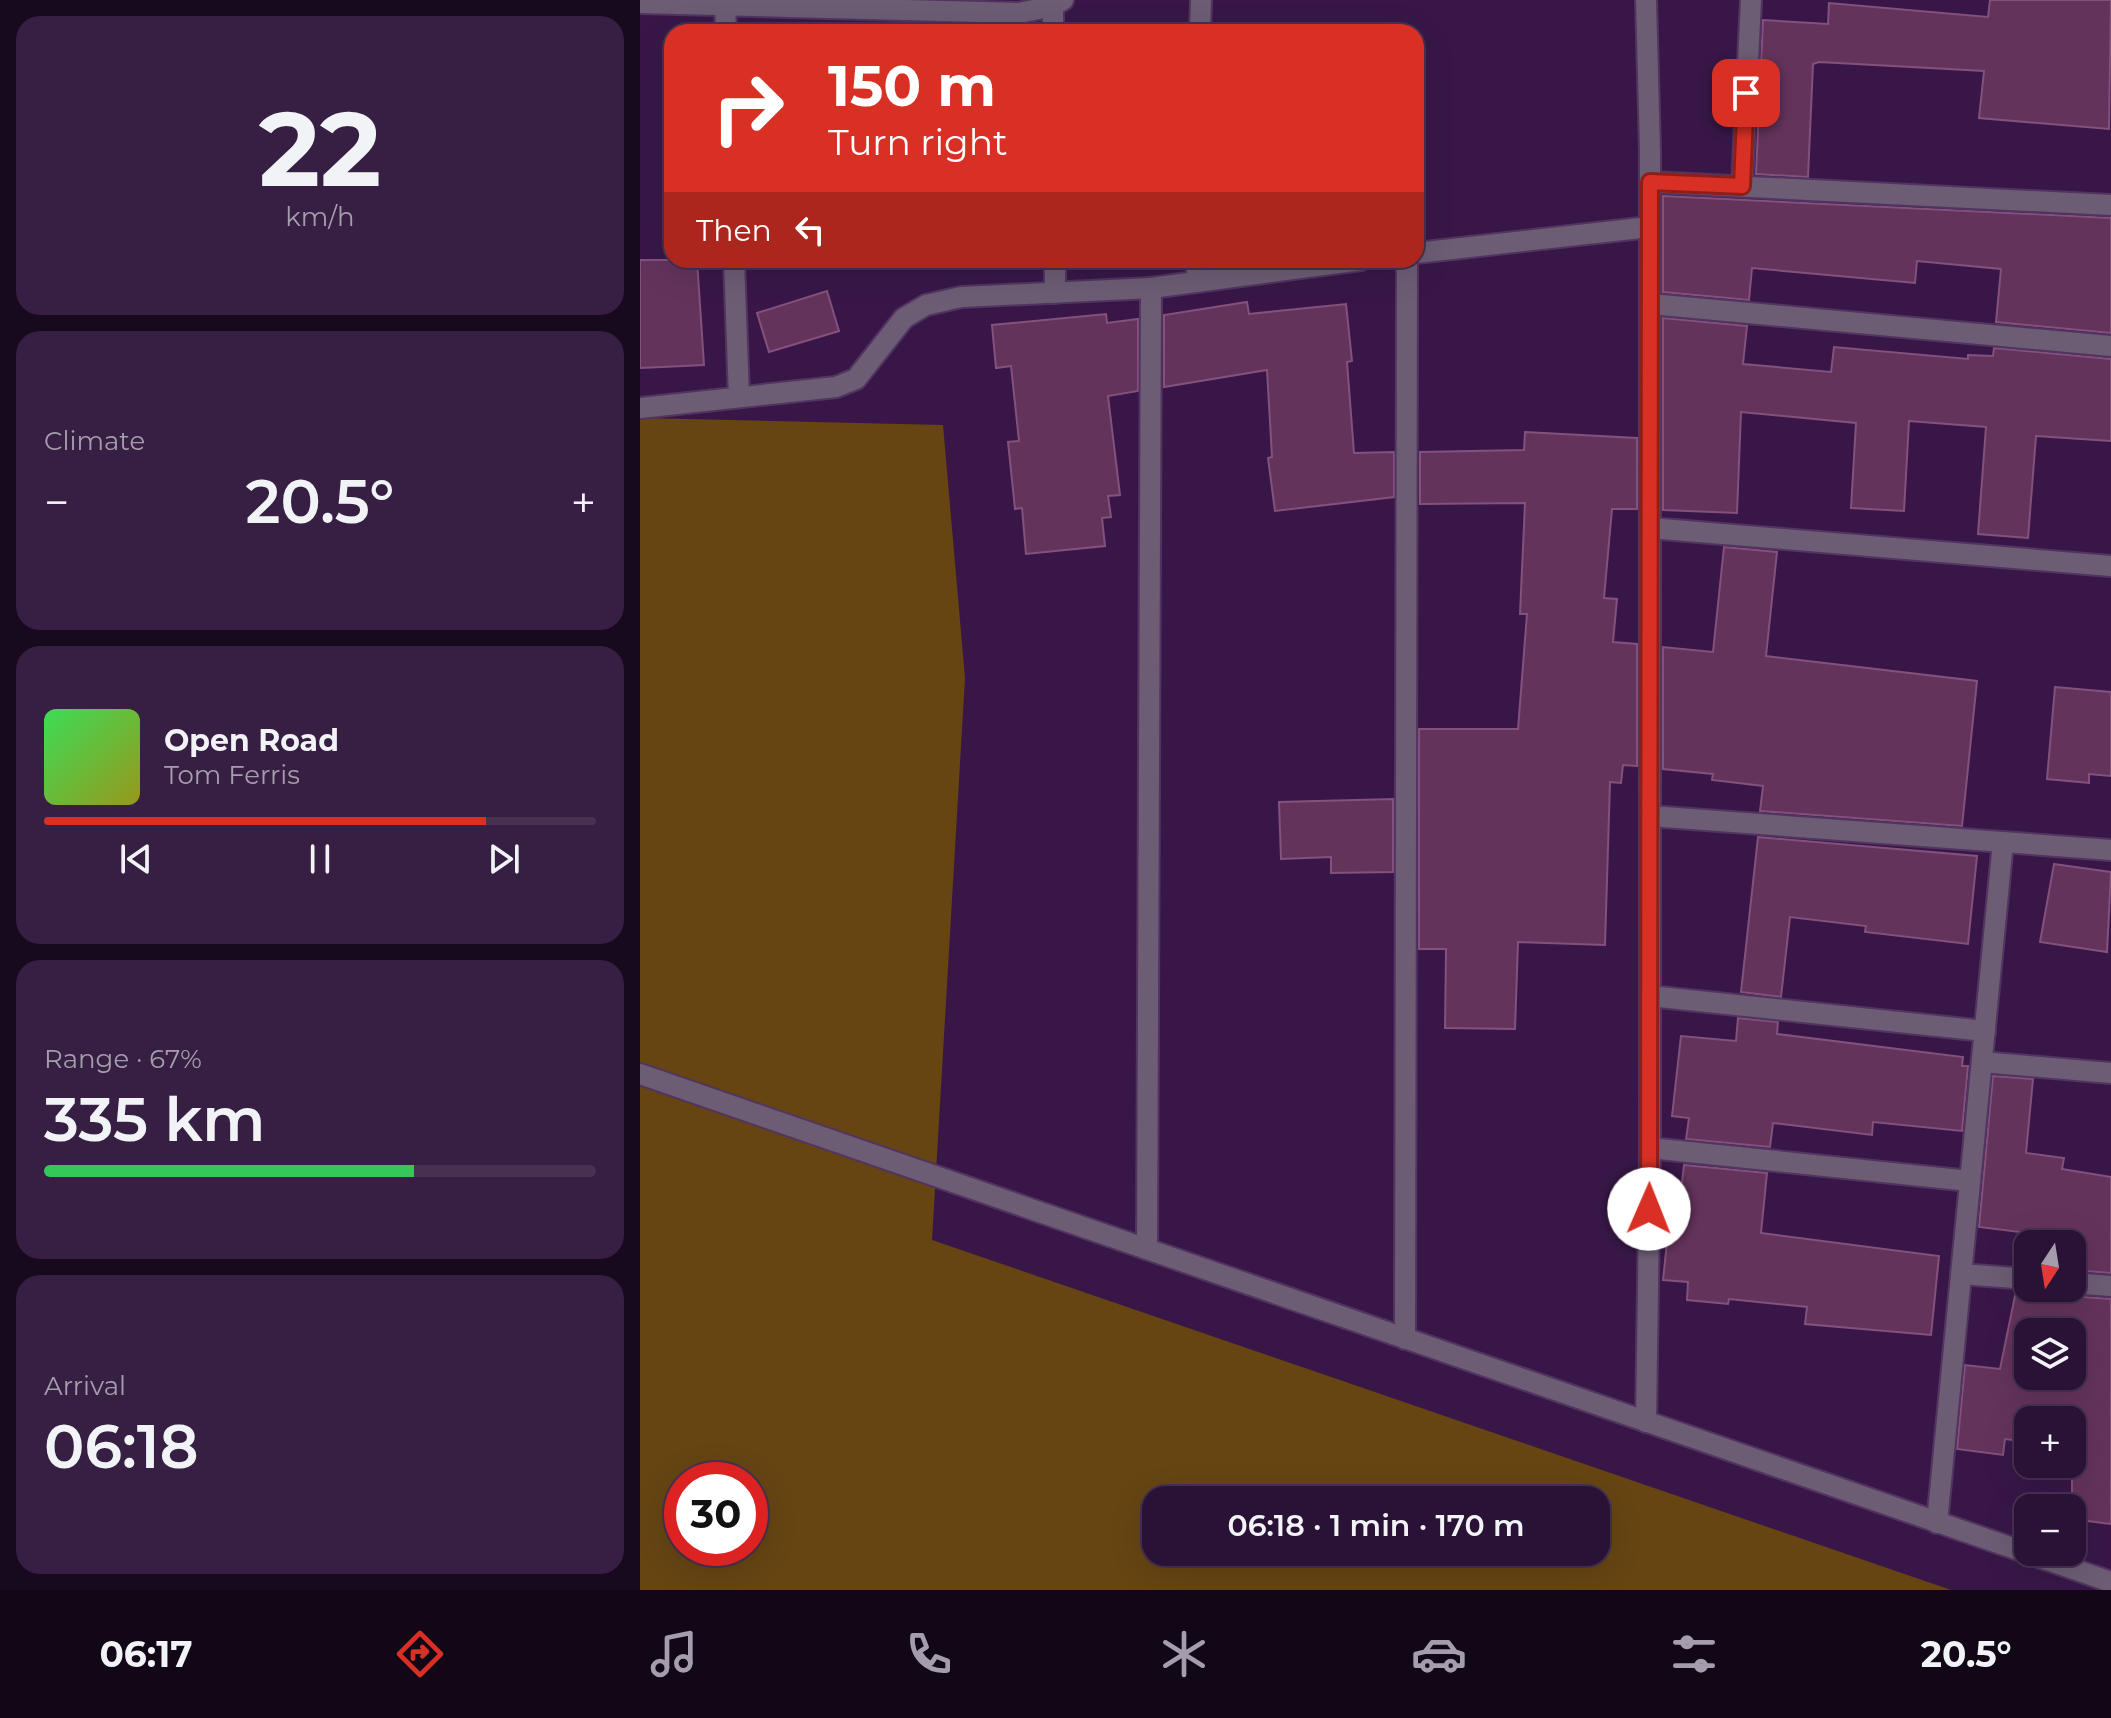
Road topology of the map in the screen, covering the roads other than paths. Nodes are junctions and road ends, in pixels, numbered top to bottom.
1 (1201, 0) edge
2 (1646, 0) edge
3 (1751, 0) edge
4 (640, 3) edge
5 (1058, 3) edge
6 (725, 4) junction
7 (840, 4) edge
8 (726, 24) edge
9 (1054, 24) edge
10 (1200, 24) edge
11 (1650, 182) junction
12 (1742, 186) junction
13 (2111, 205) edge
14 (1650, 227) junction
15 (1424, 252) edge
16 (734, 268) edge
17 (1055, 268) edge
18 (1197, 268) edge
19 (1301, 268) edge
20 (1407, 268) edge
21 (1197, 282) junction
22 (1151, 288) junction
23 (1055, 293) junction
24 (1650, 304) junction
25 (2111, 346) edge
26 (739, 397) junction
27 (640, 408) edge
28 (1650, 528) junction
29 (2111, 566) edge
30 (1650, 816) junction
31 (2003, 842) junction
32 (2111, 850) edge
33 (1650, 996) junction
34 (1985, 1031) junction
35 (1982, 1062) junction
36 (2111, 1073) edge
37 (640, 1074) edge
38 (1650, 1148) junction
39 (1970, 1181) junction
40 (1147, 1249) junction
41 (1961, 1274) junction
42 (2014, 1278) edge
43 (2086, 1284) edge
44 (2111, 1286) edge
45 (1405, 1339) junction
46 (1646, 1422) junction
47 (1937, 1523) junction
48 (2111, 1582) edge

1 - 10 street
2 - 11 street
3 - 12 street
4 - 6 street
5 - 7 street
5 - 9 street
6 - 7 street
6 - 8 street
11 - 12 street
11 - 14 street
12 - 13 street
14 - 15 street
14 - 24 street
16 - 26 street
17 - 23 street
18 - 21 street
19 - 21 street
20 - 45 street
21 - 22 street
22 - 23 street
22 - 40 street
23 - 26 street
24 - 25 street
24 - 28 street
26 - 27 street
28 - 29 street
28 - 30 street
30 - 31 street
30 - 33 street
31 - 32 street
31 - 34 street
33 - 34 street
33 - 38 street
34 - 35 street
35 - 36 street
35 - 39 street
37 - 40 street
38 - 39 street
38 - 46 street
39 - 41 street
40 - 45 street
41 - 42 street
41 - 47 street
43 - 44 street
45 - 46 street
46 - 47 street
47 - 48 street

